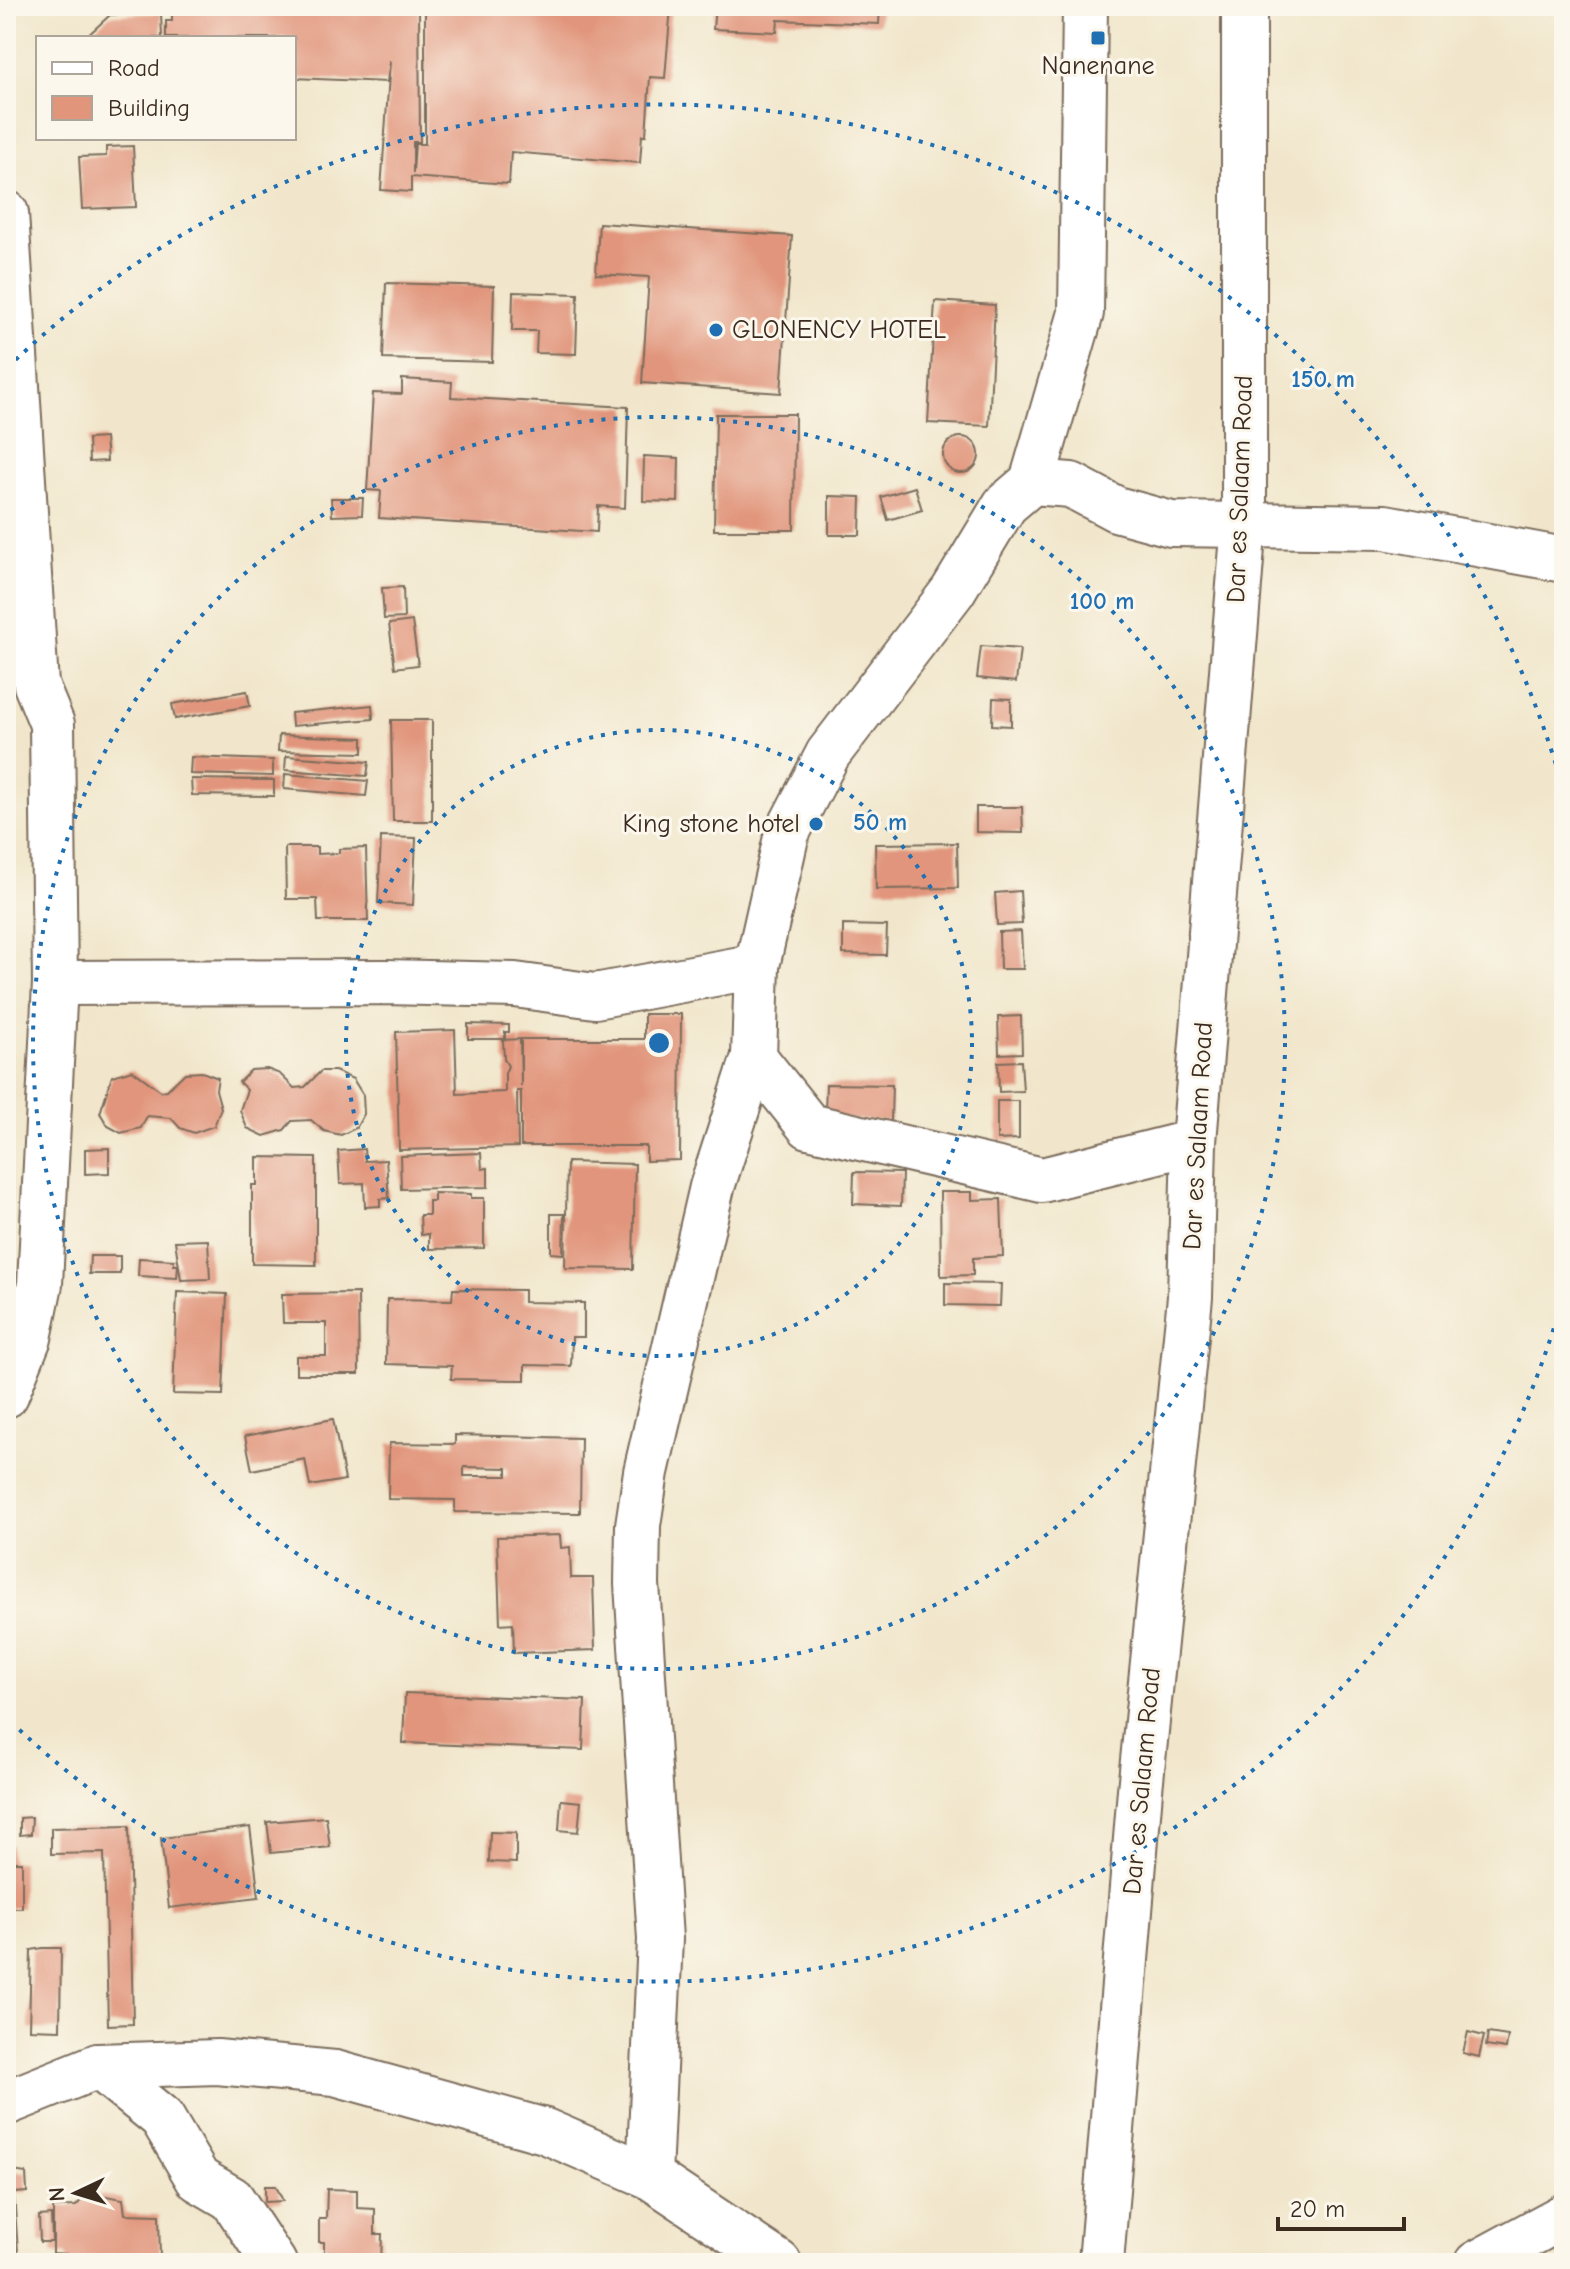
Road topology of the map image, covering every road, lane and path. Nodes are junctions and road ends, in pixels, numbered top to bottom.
1 (1085, 6) edge
2 (1244, 6) edge
3 (6, 213) edge
4 (1032, 482) junction
5 (1244, 523) junction
6 (1564, 560) edge
7 (21, 685) edge
8 (757, 966) junction
9 (55, 983) junction
10 (754, 1057) junction
11 (1194, 1142) junction
12 (6, 1395) edge
13 (98, 2066) junction
14 (6, 2103) edge
15 (649, 2176) junction
16 (1564, 2216) edge
17 (274, 2263) edge
18 (779, 2263) edge
19 (1101, 2263) edge
20 (1477, 2263) edge

1 - 4 main road
2 - 5 main road, Dar es Salaam Road
3 - 7 main road
4 - 5 main road
4 - 8 main road
5 - 6 main road
5 - 11 main road, Dar es Salaam Road
7 - 9 main road
8 - 9 main road
8 - 10 main road
9 - 12 main road
10 - 11 main road
10 - 15 main road
11 - 19 main road, Dar es Salaam Road
13 - 14 main road
13 - 15 main road
13 - 17 main road
15 - 18 main road
16 - 20 main road

